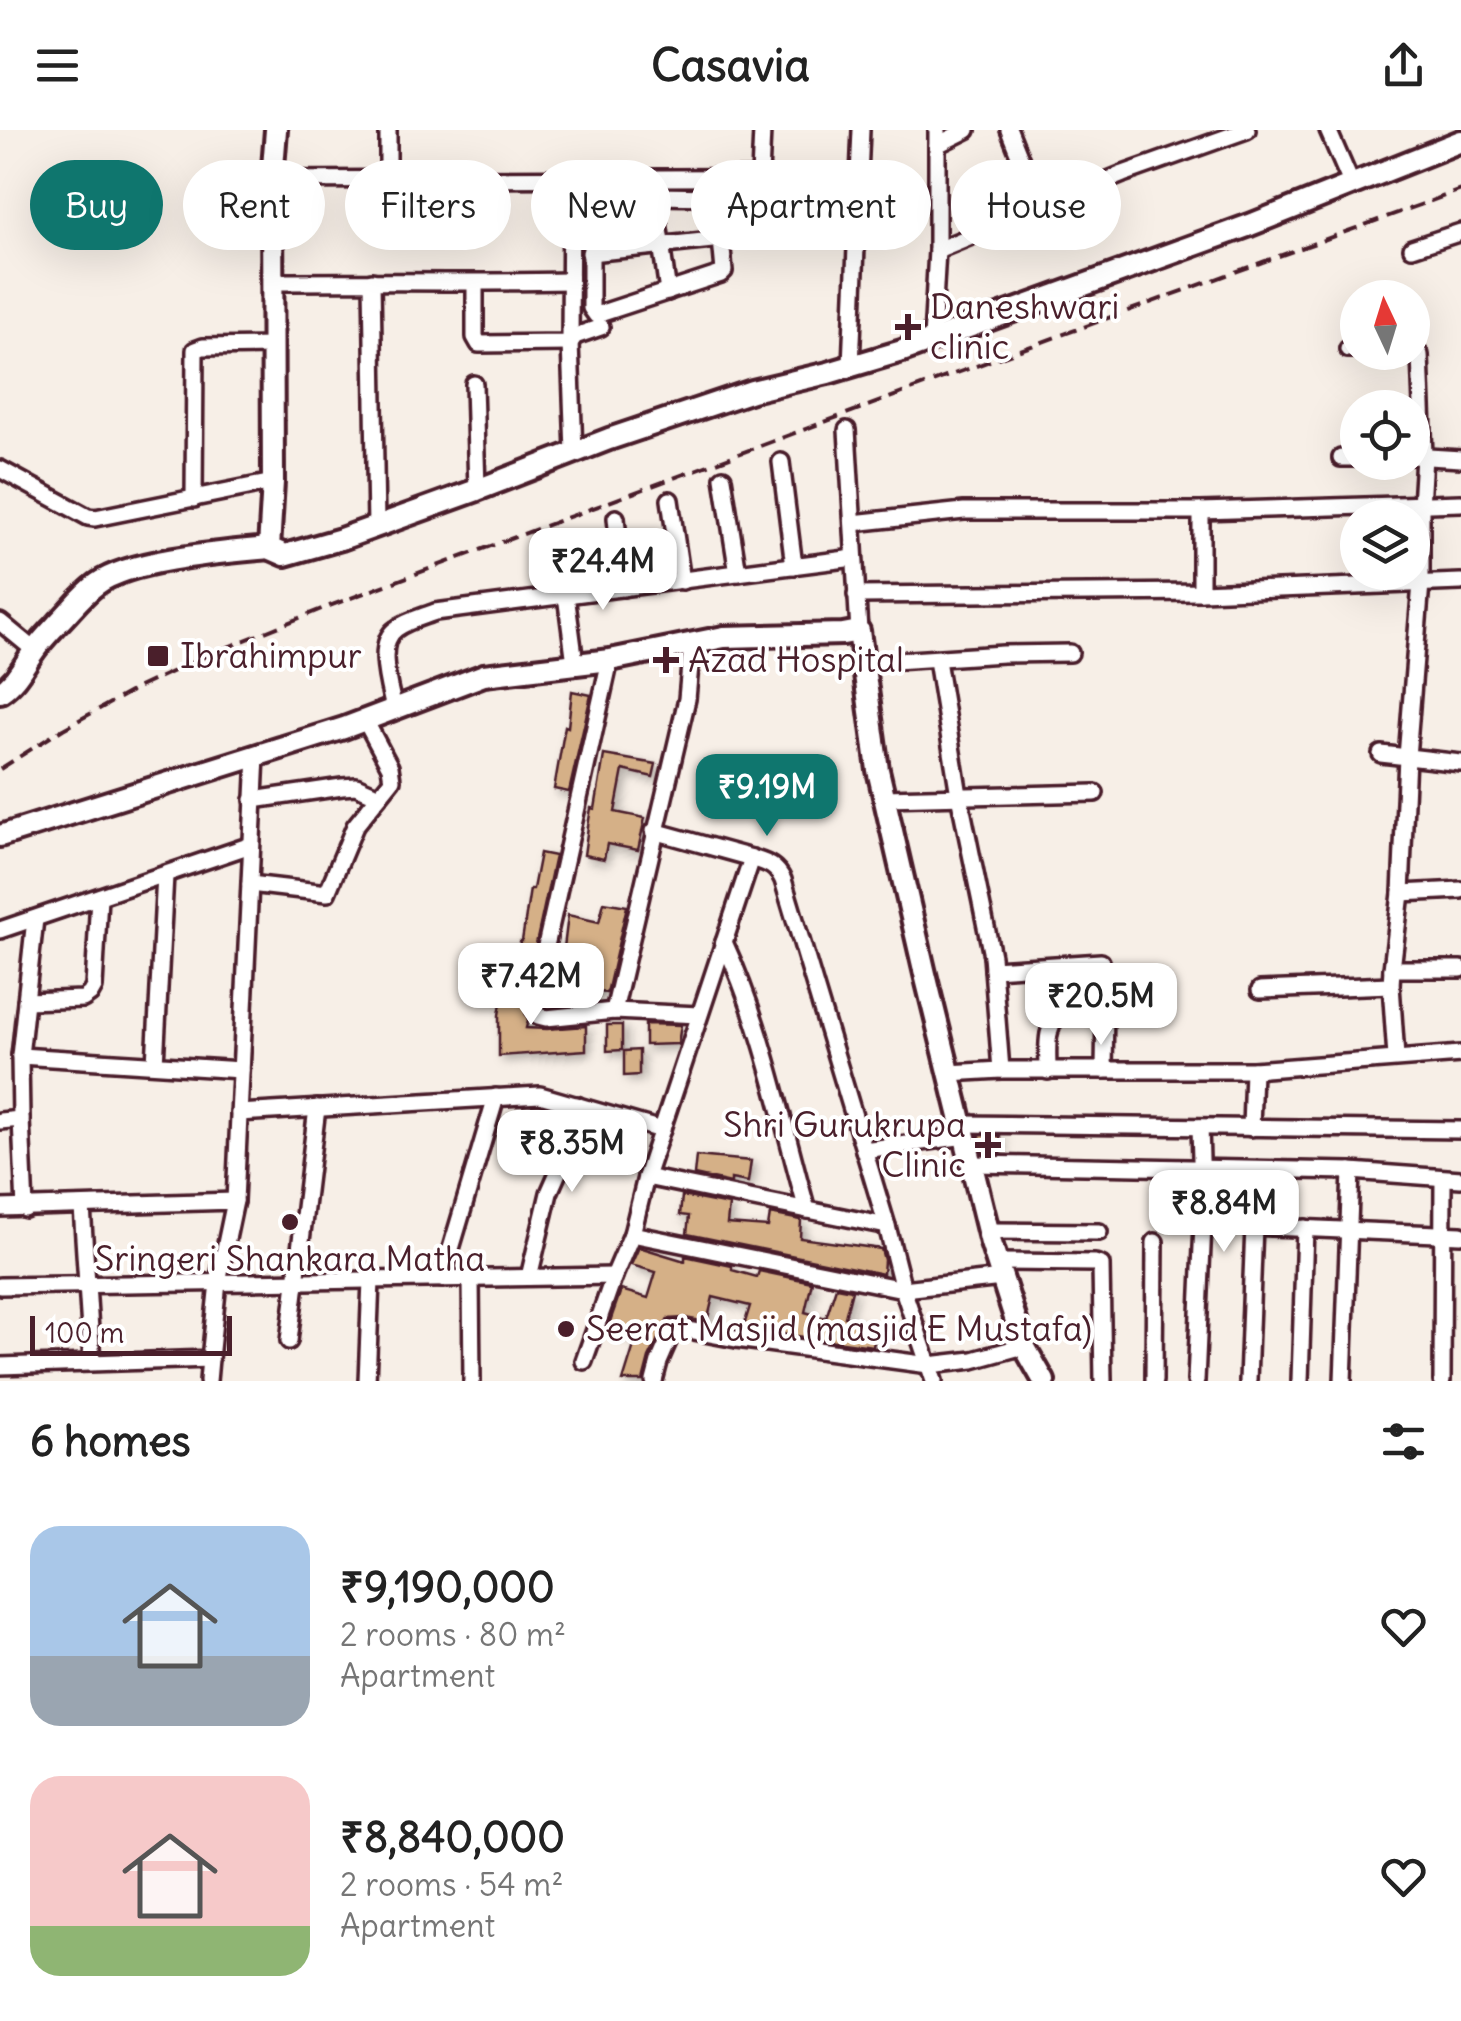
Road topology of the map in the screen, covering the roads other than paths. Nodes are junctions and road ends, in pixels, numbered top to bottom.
1 (276, 130) edge
2 (388, 130) edge
3 (762, 130) edge
4 (862, 130) edge
5 (967, 130) edge
6 (1009, 130) edge
7 (1247, 130) edge
8 (1328, 130) edge
9 (937, 138) edge
10 (1461, 140) edge
11 (274, 160) edge
12 (388, 160) edge
13 (761, 160) edge
14 (861, 160) edge
15 (1021, 160) edge
16 (1121, 175) edge
17 (1351, 183) junction
18 (1461, 232) edge
19 (951, 244) edge
20 (1412, 248) dead end
21 (272, 250) edge
22 (570, 250) edge
23 (590, 250) edge
24 (631, 250) edge
25 (661, 250) edge
26 (723, 250) edge
27 (857, 250) edge
28 (937, 250) junction
29 (590, 254) junction
30 (372, 280) junction
31 (570, 280) junction
32 (272, 282) junction
33 (475, 283) junction
34 (668, 292) junction
35 (601, 327) dead end
36 (932, 340) junction
37 (570, 343) junction
38 (272, 346) junction
39 (851, 364) junction
40 (474, 384) dead end
41 (847, 430) dead end
42 (574, 452) junction
43 (1430, 457) edge
44 (1461, 458) edge
45 (781, 462) dead end
46 (0, 469) edge
47 (724, 478) dead end
48 (273, 482) junction
49 (478, 490) junction
50 (194, 500) junction
51 (670, 500) dead end
52 (1461, 503) edge
53 (1430, 505) edge
54 (1340, 508) edge
55 (1201, 511) junction
56 (616, 518) dead end
57 (853, 523) junction
58 (376, 526) junction
59 (269, 548) junction
60 (560, 550) dead end
61 (854, 558) junction
62 (794, 566) junction
63 (738, 573) junction
64 (682, 580) junction
65 (1461, 582) edge
66 (1430, 583) edge
67 (1340, 586) edge
68 (623, 588) junction
69 (1420, 590) edge
70 (1200, 592) junction
71 (566, 595) junction
72 (856, 596) junction
73 (0, 622) edge
74 (858, 631) junction
75 (692, 642) junction
76 (34, 650) junction
77 (1070, 653) dead end
78 (610, 660) junction
79 (938, 660) junction
80 (575, 662) junction
81 (863, 663) junction
82 (0, 692) edge
83 (394, 709) junction
84 (365, 720) junction
85 (1381, 754) dead end
86 (256, 755) junction
87 (1407, 757) junction
88 (1461, 762) edge
89 (1095, 793) dead end
90 (959, 795) junction
91 (379, 796) junction
92 (884, 798) junction
93 (254, 800) junction
94 (654, 831) junction
95 (0, 836) edge
96 (252, 845) junction
97 (752, 858) junction
98 (165, 874) junction
99 (250, 884) junction
100 (1461, 890) edge
101 (1401, 893) junction
102 (99, 897) junction
103 (35, 919) junction
104 (7, 928) edge
105 (724, 942) junction
106 (0, 945) edge
107 (1102, 962) dead end
108 (994, 969) junction
109 (1461, 969) edge
110 (1391, 977) junction
111 (1260, 990) dead end
112 (26, 1001) junction
113 (1135, 1001) dead end
114 (1105, 1006) junction
115 (614, 1011) junction
116 (699, 1016) junction
117 (1461, 1054) edge
118 (1396, 1058) junction
119 (20, 1063) junction
120 (155, 1064) junction
121 (241, 1070) junction
122 (1001, 1070) junction
123 (1104, 1070) junction
124 (1253, 1070) junction
125 (1048, 1071) junction
126 (0, 1072) edge
127 (949, 1073) junction
128 (496, 1097) junction
129 (578, 1105) junction
130 (317, 1108) junction
131 (239, 1113) junction
132 (20, 1120) junction
133 (0, 1121) edge
134 (1200, 1128) junction
135 (1251, 1128) junction
136 (662, 1130) junction
137 (964, 1130) junction
138 (1461, 1130) edge
139 (864, 1150) junction
140 (973, 1164) junction
141 (1202, 1168) junction
142 (1351, 1171) junction
143 (646, 1177) junction
144 (1443, 1179) junction
145 (1461, 1180) edge
146 (235, 1201) junction
147 (82, 1206) junction
148 (0, 1208) edge
149 (25, 1209) junction
150 (807, 1210) junction
151 (1203, 1224) junction
152 (888, 1226) junction
153 (1254, 1226) junction
154 (1305, 1228) junction
155 (1350, 1230) junction
156 (988, 1231) junction
157 (1100, 1232) dead end
158 (632, 1234) junction
159 (1442, 1235) junction
160 (1461, 1235) edge
161 (1155, 1242) dead end
162 (1000, 1270) junction
163 (614, 1276) junction
164 (529, 1277) junction
165 (472, 1278) junction
166 (442, 1279) junction
167 (371, 1280) junction
168 (298, 1281) junction
169 (218, 1282) junction
170 (87, 1284) junction
171 (0, 1286) edge
172 (903, 1289) junction
173 (290, 1341) dead end
174 (1024, 1346) junction
175 (210, 1359) junction
176 (92, 1361) junction
177 (584, 1361) dead end
178 (0, 1366) edge
179 (931, 1373) edge
180 (208, 1381) edge
181 (367, 1381) edge
182 (472, 1381) edge
183 (654, 1381) edge
184 (1044, 1381) edge
185 (1103, 1381) edge
186 (1154, 1381) edge
187 (1196, 1381) edge
188 (1248, 1381) edge
189 (1300, 1381) edge
190 (1343, 1381) edge
191 (1442, 1381) edge

1 - 11 street
2 - 12 street
3 - 13 street
4 - 14 street
5 - 9 street
6 - 15 street
7 - 16 street
8 - 17 street
9 - 28 street
10 - 17 street
17 - 36 street
18 - 20 street
19 - 28 street
21 - 32 street
22 - 31 street
23 - 29 street
24 - 29 street
25 - 34 street
26 - 34 street
27 - 39 street
28 - 36 street
29 - 34 street
30 - 32 street
30 - 33 street
30 - 58 street
31 - 33 street
31 - 37 street
32 - 38 street
33 - 37 street
35 - 37 street
36 - 39 street
37 - 42 street
38 - 48 street
38 - 50 street
39 - 42 street
40 - 49 street
41 - 57 street
42 - 49 street
43 - 44 street
45 - 62 street
46 - 50 street
47 - 63 street
48 - 50 street
48 - 59 street
49 - 58 street
51 - 64 street
52 - 53 street
54 - 55 street
55 - 57 street
55 - 70 street
56 - 68 street
57 - 61 street
58 - 59 street
59 - 76 street
60 - 71 street
61 - 62 street
61 - 72 street
62 - 63 street
63 - 64 street
64 - 68 street
65 - 66 street
67 - 70 street
68 - 71 street
69 - 87 street
70 - 72 street
71 - 80 street
71 - 83 street
72 - 74 street
73 - 76 street
74 - 75 street
74 - 81 street
75 - 78 street
75 - 94 street
76 - 82 street
77 - 79 street
78 - 80 street
78 - 115 street
79 - 81 street
79 - 90 street
80 - 83 street
81 - 92 street
83 - 84 street
84 - 86 street
84 - 91 street
85 - 87 street
86 - 93 street
86 - 95 street
87 - 88 street
87 - 101 street
89 - 90 street
90 - 92 street
90 - 108 street
91 - 93 street
91 - 99 street
92 - 127 street
93 - 96 street
94 - 97 street
94 - 115 street
96 - 98 street
96 - 99 street
97 - 105 street
97 - 139 street
98 - 102 street
98 - 120 street
99 - 121 street
100 - 101 street
101 - 110 street
102 - 103 street
102 - 112 street
103 - 104 street
103 - 112 street
104 - 106 street
105 - 116 street
105 - 150 street
107 - 108 street
108 - 122 street
109 - 110 street
110 - 111 street
110 - 118 street
112 - 119 street
113 - 114 street
114 - 123 street
114 - 125 street
115 - 116 street
116 - 136 street
117 - 118 street
118 - 124 street
119 - 120 street
119 - 126 street
119 - 132 street
120 - 121 street
121 - 131 street
122 - 125 street
122 - 127 street
123 - 124 street
123 - 125 street
124 - 135 street
127 - 137 street
128 - 129 street
128 - 130 street
128 - 166 street
129 - 136 street
129 - 164 street
130 - 131 street
130 - 168 street
131 - 146 street
132 - 133 street
132 - 149 street
134 - 135 street
134 - 137 street
134 - 141 street
135 - 138 street
136 - 143 street
137 - 139 street
137 - 140 street
139 - 152 street
140 - 141 street
140 - 156 street
141 - 142 street
141 - 151 street
142 - 144 street
142 - 155 street
143 - 150 street
143 - 158 street
144 - 145 street
144 - 159 street
146 - 147 street
146 - 169 street
147 - 149 street
147 - 170 street
148 - 149 street
150 - 152 street
151 - 153 street
151 - 187 street
152 - 172 street
153 - 154 street
153 - 188 street
154 - 155 street
154 - 189 street
155 - 159 street
155 - 190 street
156 - 157 street
156 - 162 street
158 - 163 street
158 - 172 street
159 - 160 street
159 - 191 street
161 - 186 street
162 - 172 street
162 - 174 street
162 - 185 street
163 - 164 street
163 - 177 street
164 - 165 street
165 - 166 street
165 - 182 street
166 - 167 street
167 - 168 street
167 - 181 street
168 - 169 street
168 - 173 street
169 - 170 street
169 - 175 street
170 - 171 street
170 - 176 street
172 - 179 street
174 - 179 street
174 - 184 street
175 - 176 street
175 - 180 street
176 - 178 street
179 - 183 street

